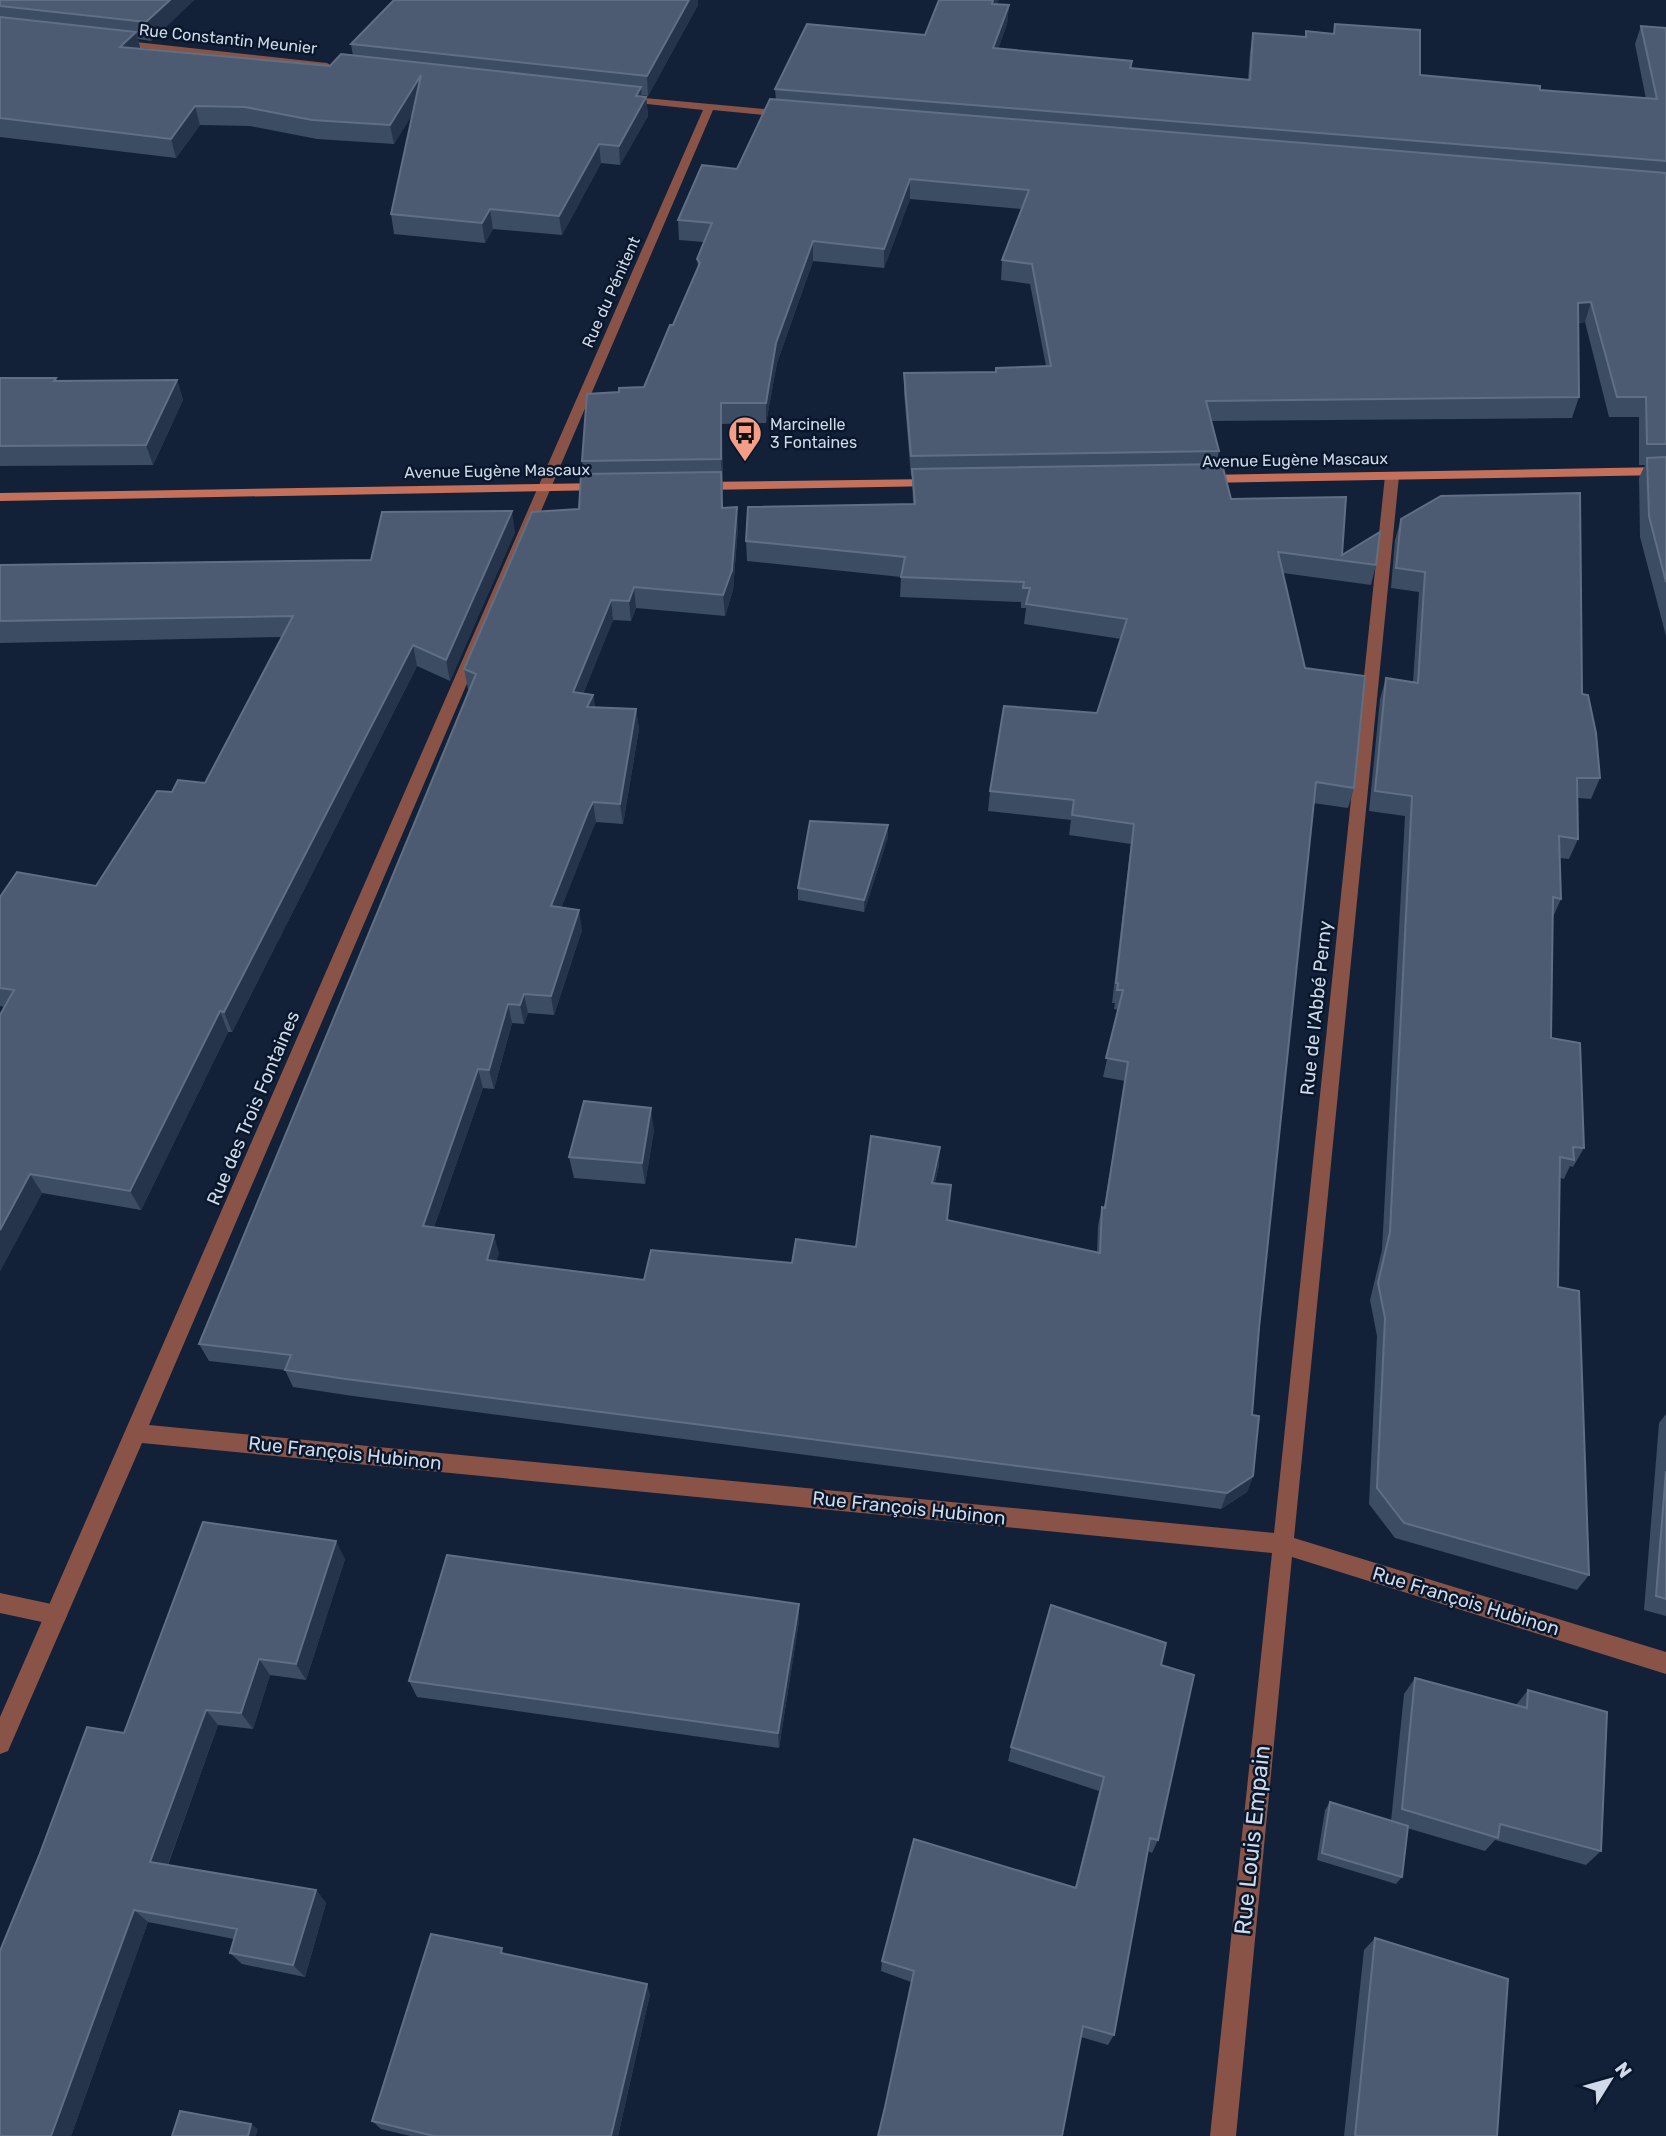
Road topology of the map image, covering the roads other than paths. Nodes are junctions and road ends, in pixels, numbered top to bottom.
1 (111, 43) edge
2 (334, 67) edge
3 (611, 97) edge
4 (709, 108) junction
5 (792, 115) edge
6 (1666, 471) edge
7 (1392, 476) junction
8 (1186, 479) edge
9 (950, 482) edge
10 (689, 486) edge
11 (622, 487) edge
12 (541, 488) junction
13 (0, 497) edge
14 (136, 1433) junction
15 (1282, 1544) junction
16 (0, 1603) edge
17 (55, 1615) junction
18 (1666, 1663) edge
19 (0, 1743) edge
20 (1223, 2136) edge

1 - 2 street, Rue Constantin Meunier
3 - 4 street
4 - 5 street
4 - 12 street, Rue du Pénitent
6 - 7 main road, Avenue Eugène Mascaux
7 - 8 main road, Avenue Eugène Mascaux
7 - 15 street, Rue de l’Abbé Perny
9 - 10 main road
11 - 12 main road, Avenue Eugène Mascaux
12 - 13 main road, Avenue Eugène Mascaux
12 - 14 street, Rue des Trois Fontaines
14 - 15 street, Rue François Hubinon
14 - 17 street, Rue des Trois Fontaines
15 - 18 street, Rue François Hubinon
15 - 20 street, Rue Louis Empain
16 - 17 street
17 - 19 street, Rue des Trois Fontaines

